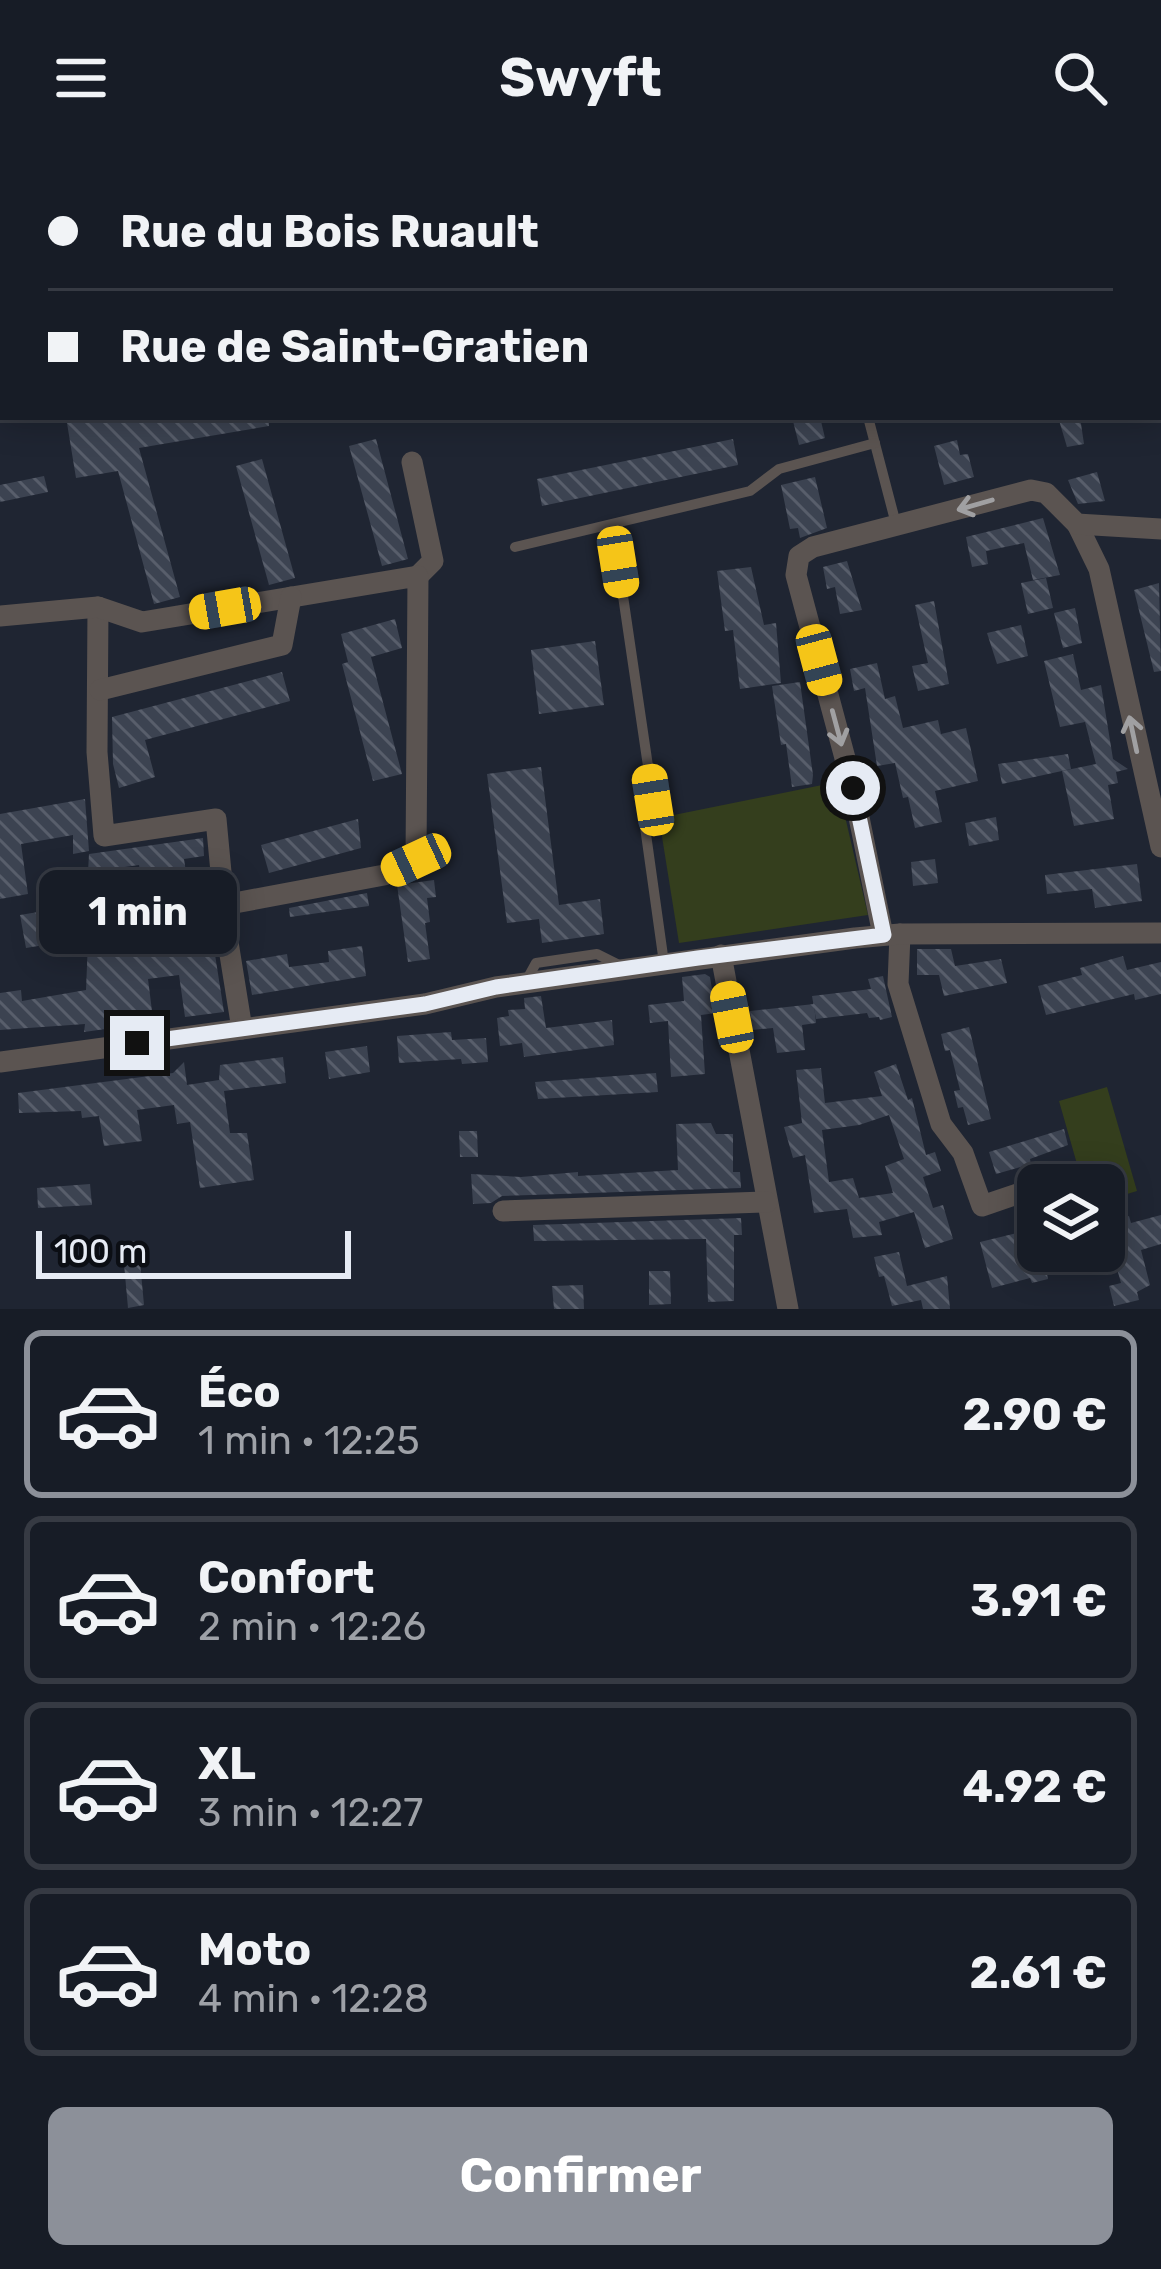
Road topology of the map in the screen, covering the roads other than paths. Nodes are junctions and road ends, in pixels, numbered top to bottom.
1 (869, 420) edge
2 (875, 443) junction
3 (412, 462) dead end
4 (1077, 524) junction
5 (897, 527) junction
6 (1161, 529) edge
7 (515, 547) dead end
8 (618, 562) dead end
9 (418, 576) junction
10 (291, 597) junction
11 (98, 608) junction
12 (0, 616) edge
13 (100, 690) junction
14 (1161, 847) edge
15 (224, 904) junction
16 (1161, 933) edge
17 (892, 934) junction
18 (721, 955) junction
19 (664, 963) junction
20 (242, 1029) junction
21 (0, 1062) edge
22 (1017, 1194) edge
23 (766, 1202) junction
24 (503, 1211) dead end
25 (787, 1309) edge

1 - 2 lane
2 - 5 lane
2 - 7 lane
3 - 9 street
4 -> 5 street
4 - 6 street
14 -> 4 street
5 -> 17 street
8 - 19 lane
9 - 10 street
9 - 15 street
10 - 11 street
10 - 13 street
11 - 12 street
11 - 13 street
13 - 15 street
15 - 20 street
16 - 17 street
17 - 18 street
17 - 22 street
18 - 19 street
18 - 23 street
19 - 20 street
20 - 21 street
23 - 24 street
23 - 25 street

